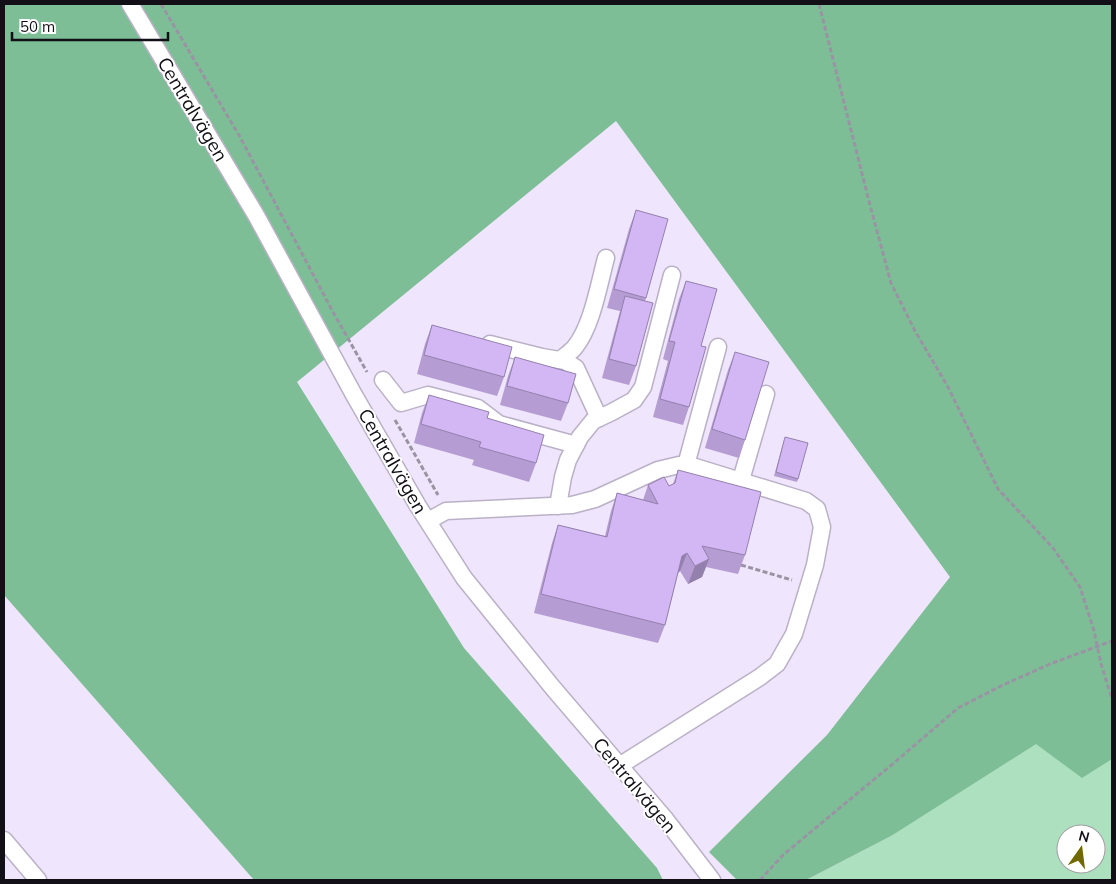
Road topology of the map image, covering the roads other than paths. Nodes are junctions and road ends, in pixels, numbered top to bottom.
1 (130, 4) edge
2 (606, 258) dead end
3 (672, 275) dead end
4 (480, 342) edge
5 (718, 347) dead end
6 (560, 360) junction
7 (383, 380) dead end
8 (766, 394) edge
9 (599, 418) junction
10 (576, 445) junction
11 (686, 465) junction
12 (741, 480) junction
13 (558, 506) junction
14 (428, 521) junction
15 (619, 766) junction
16 (4, 840) edge
17 (38, 880) edge
18 (712, 880) edge

1 - 14 street, Centralvägen
2 - 6 street
3 - 9 street
4 - 6 street
5 - 11 street
6 - 9 street
7 - 10 street
8 - 12 street
9 - 10 street
10 - 13 street
11 - 12 street
11 - 13 street
12 - 15 street
13 - 14 street
14 - 15 street, Centralvägen
15 - 18 street, Centralvägen
16 - 17 street

